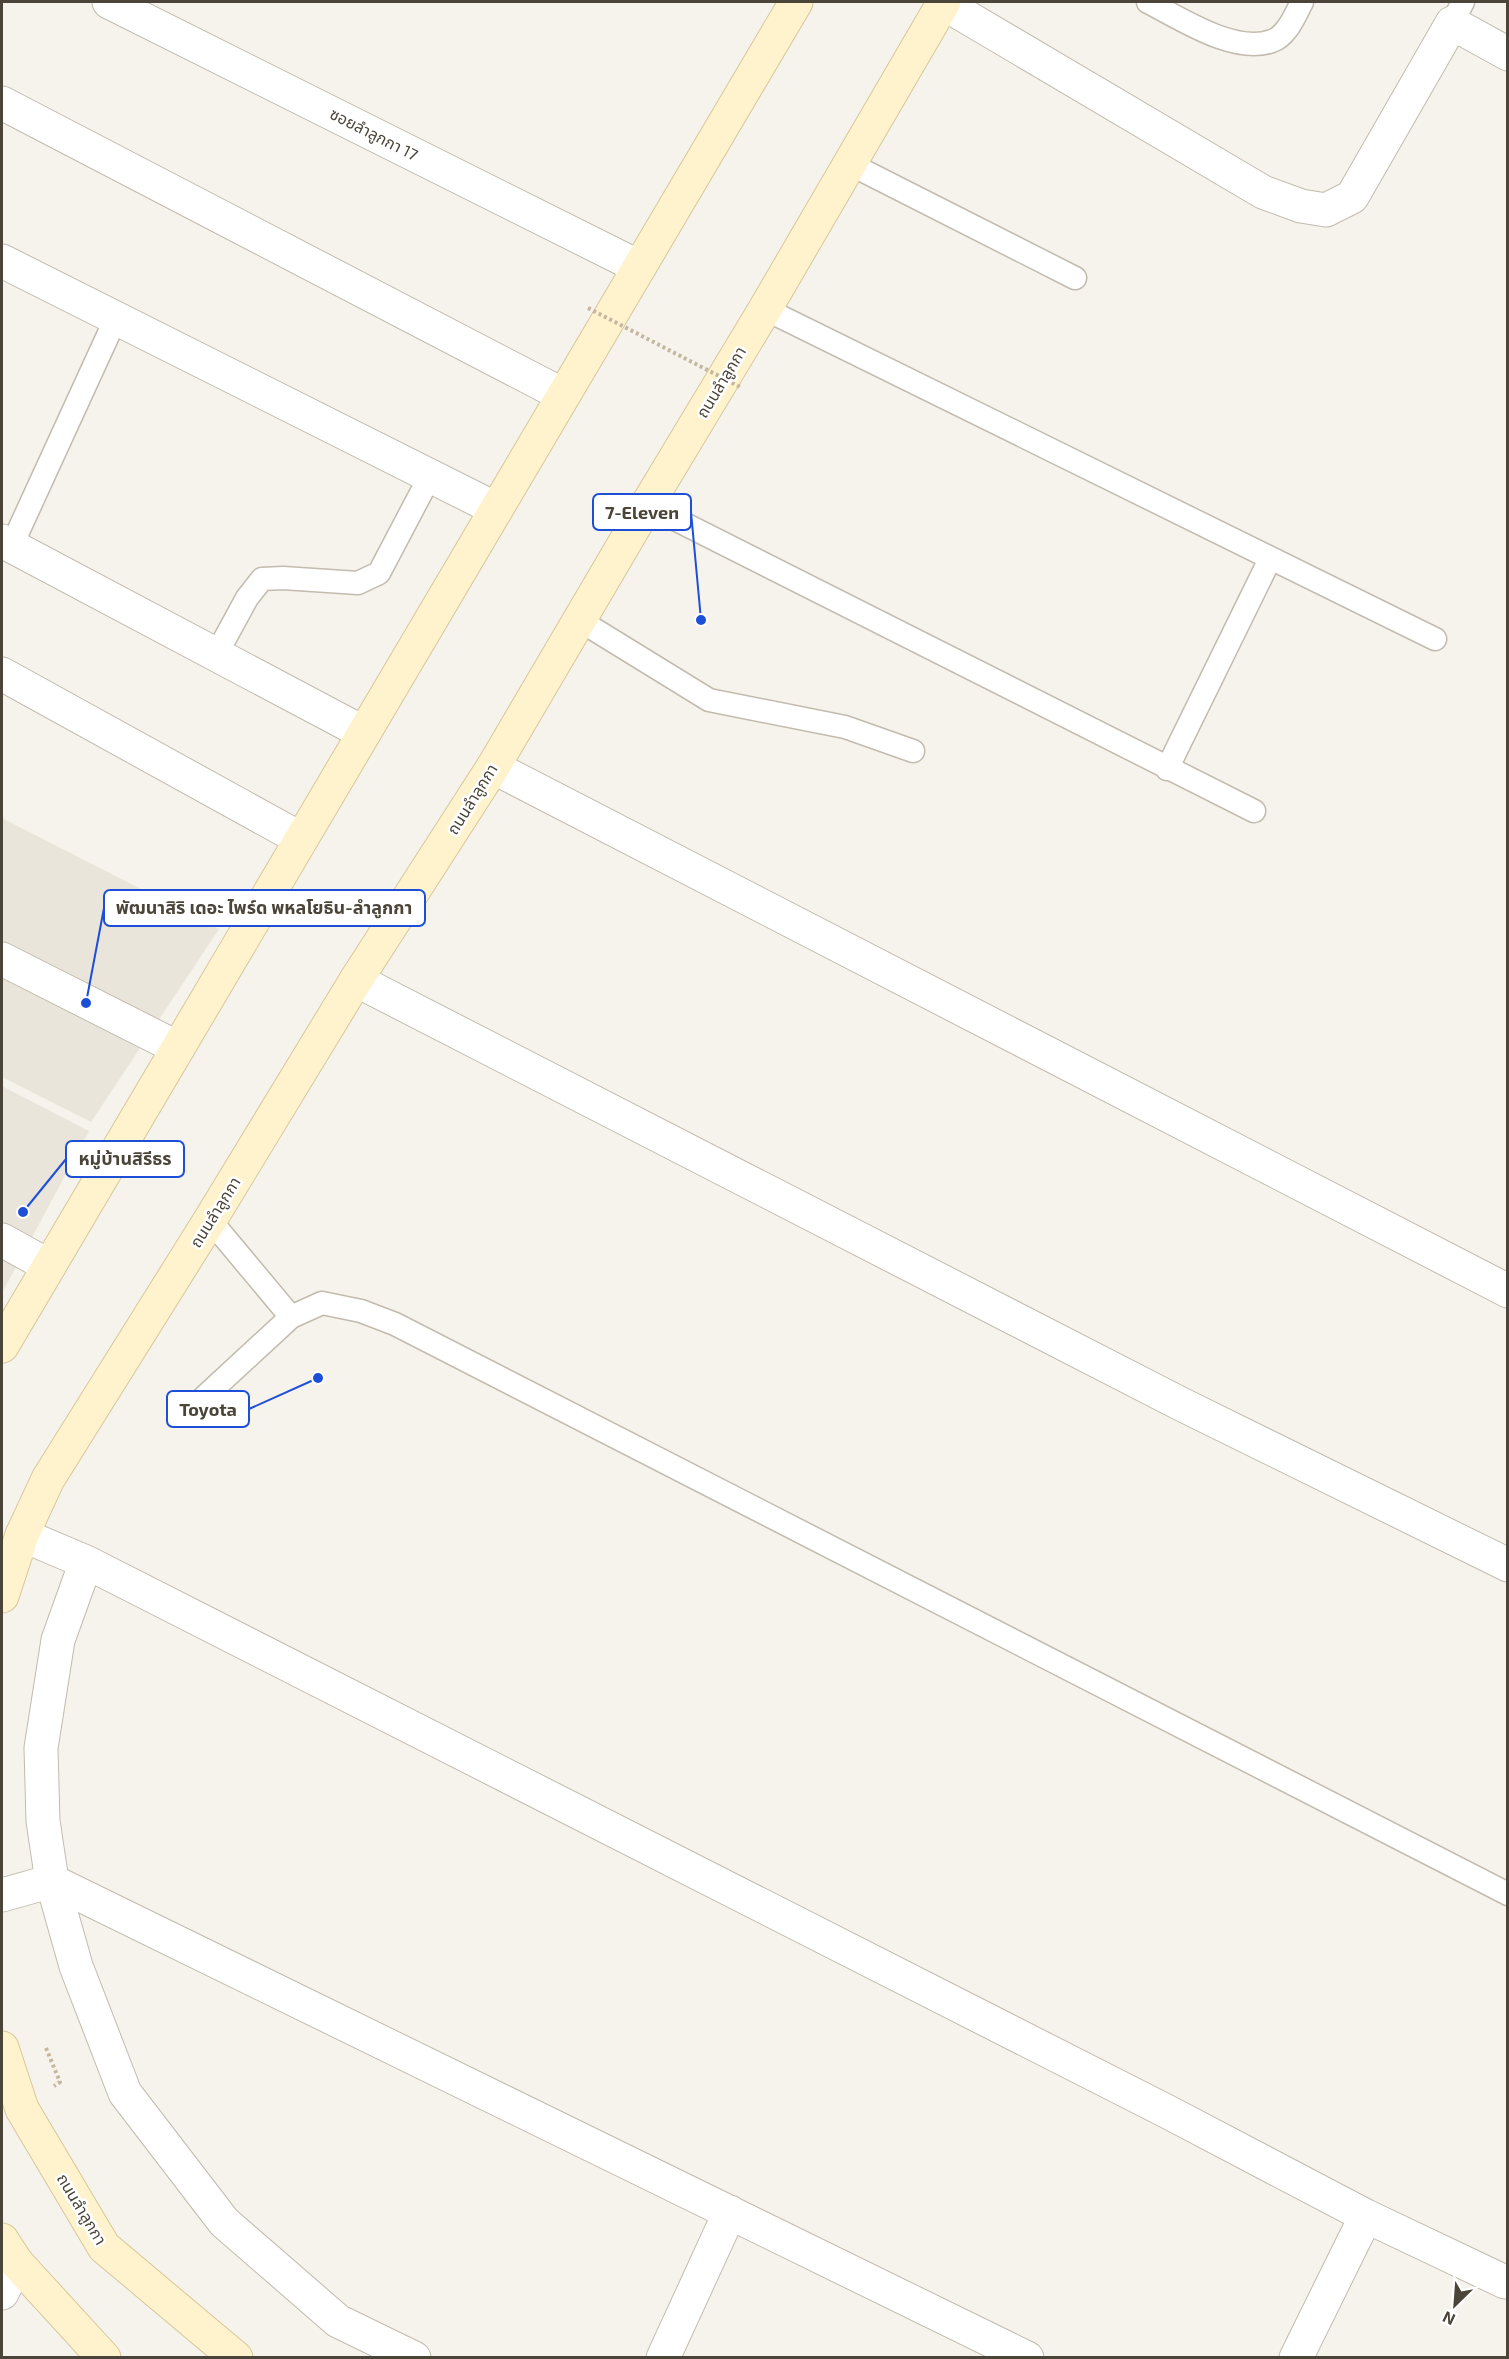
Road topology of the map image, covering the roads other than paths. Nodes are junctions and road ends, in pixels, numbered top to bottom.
1 (109, 2) edge
2 (796, 2) edge
3 (944, 2) edge
4 (1148, 2) edge
5 (1302, 2) edge
6 (1458, 12) edge
7 (1508, 54) edge
8 (2, 104) edge
9 (848, 163) junction
10 (2, 261) edge
11 (639, 267) junction
12 (1075, 278) dead end
13 (765, 309) junction
14 (116, 318) junction
15 (563, 396) junction
16 (430, 476) junction
17 (646, 505) junction
18 (496, 509) junction
19 (6, 544) edge
20 (1270, 559) junction
21 (579, 620) junction
22 (1435, 639) dead end
23 (216, 655) junction
24 (2, 674) edge
25 (364, 733) junction
26 (914, 751) dead end
27 (493, 767) junction
28 (1167, 769) junction
29 (1254, 811) dead end
30 (301, 839) junction
31 (2, 959) edge
32 (356, 980) junction
33 (178, 1048) junction
34 (210, 1220) junction
35 (2, 1240) edge
36 (49, 1266) junction
37 (1508, 1291) edge
38 (291, 1317) junction
39 (3, 1340) edge
40 (186, 1414) dead end
41 (22, 1535) junction
42 (86, 1562) junction
43 (1508, 1565) edge
44 (2, 1596) edge
45 (52, 1881) junction
46 (1508, 1894) edge
47 (2, 1895) edge
48 (2, 2048) edge
49 (730, 2212) junction
50 (1366, 2216) junction
51 (9, 2251) edge
52 (1505, 2282) dead end
53 (2, 2293) edge
54 (104, 2358) edge
55 (236, 2358) edge
56 (414, 2358) edge
57 (663, 2358) edge
58 (1027, 2358) edge
59 (1296, 2358) edge

1 - 11 street, ซอยลำลูกกา 17
2 - 11 main road
3 - 6 street
3 - 9 main road, ถนนลำลูกกา
4 - 5 lane
6 - 7 street
8 - 15 street
9 - 12 lane
9 - 13 main road, ถนนลำลูกกา
10 - 14 street
11 - 15 main road
13 - 17 main road, ถนนลำลูกกา
13 - 20 lane
14 - 16 street
14 - 19 lane
15 - 18 main road
16 - 18 street
16 - 23 lane
17 - 21 main road, ถนนลำลูกกา
17 - 28 lane
18 - 25 main road
19 - 23 street
20 - 22 lane
20 - 28 lane
21 - 26 lane
21 - 27 main road, ถนนลำลูกกา
23 - 25 street
24 - 30 street
25 - 30 main road
27 - 32 main road, ถนนลำลูกกา
27 - 37 street
28 - 29 lane
30 - 33 main road
31 - 33 street
32 - 34 main road, ถนนลำลูกกา
32 - 43 street
33 - 36 main road
34 - 38 lane
34 - 41 main road, ถนนลำลูกกา
35 - 36 street
36 - 39 main road
38 - 40 lane
38 - 46 lane
41 - 42 street
41 - 44 main road, ถนนลำลูกกา
42 - 45 street
42 - 50 street
45 - 47 street
45 - 49 street
45 - 56 street
48 - 55 main road, ถนนลำลูกกา
49 - 57 street
49 - 58 street
50 - 52 street
50 - 59 street
51 - 53 street
51 - 54 main road

